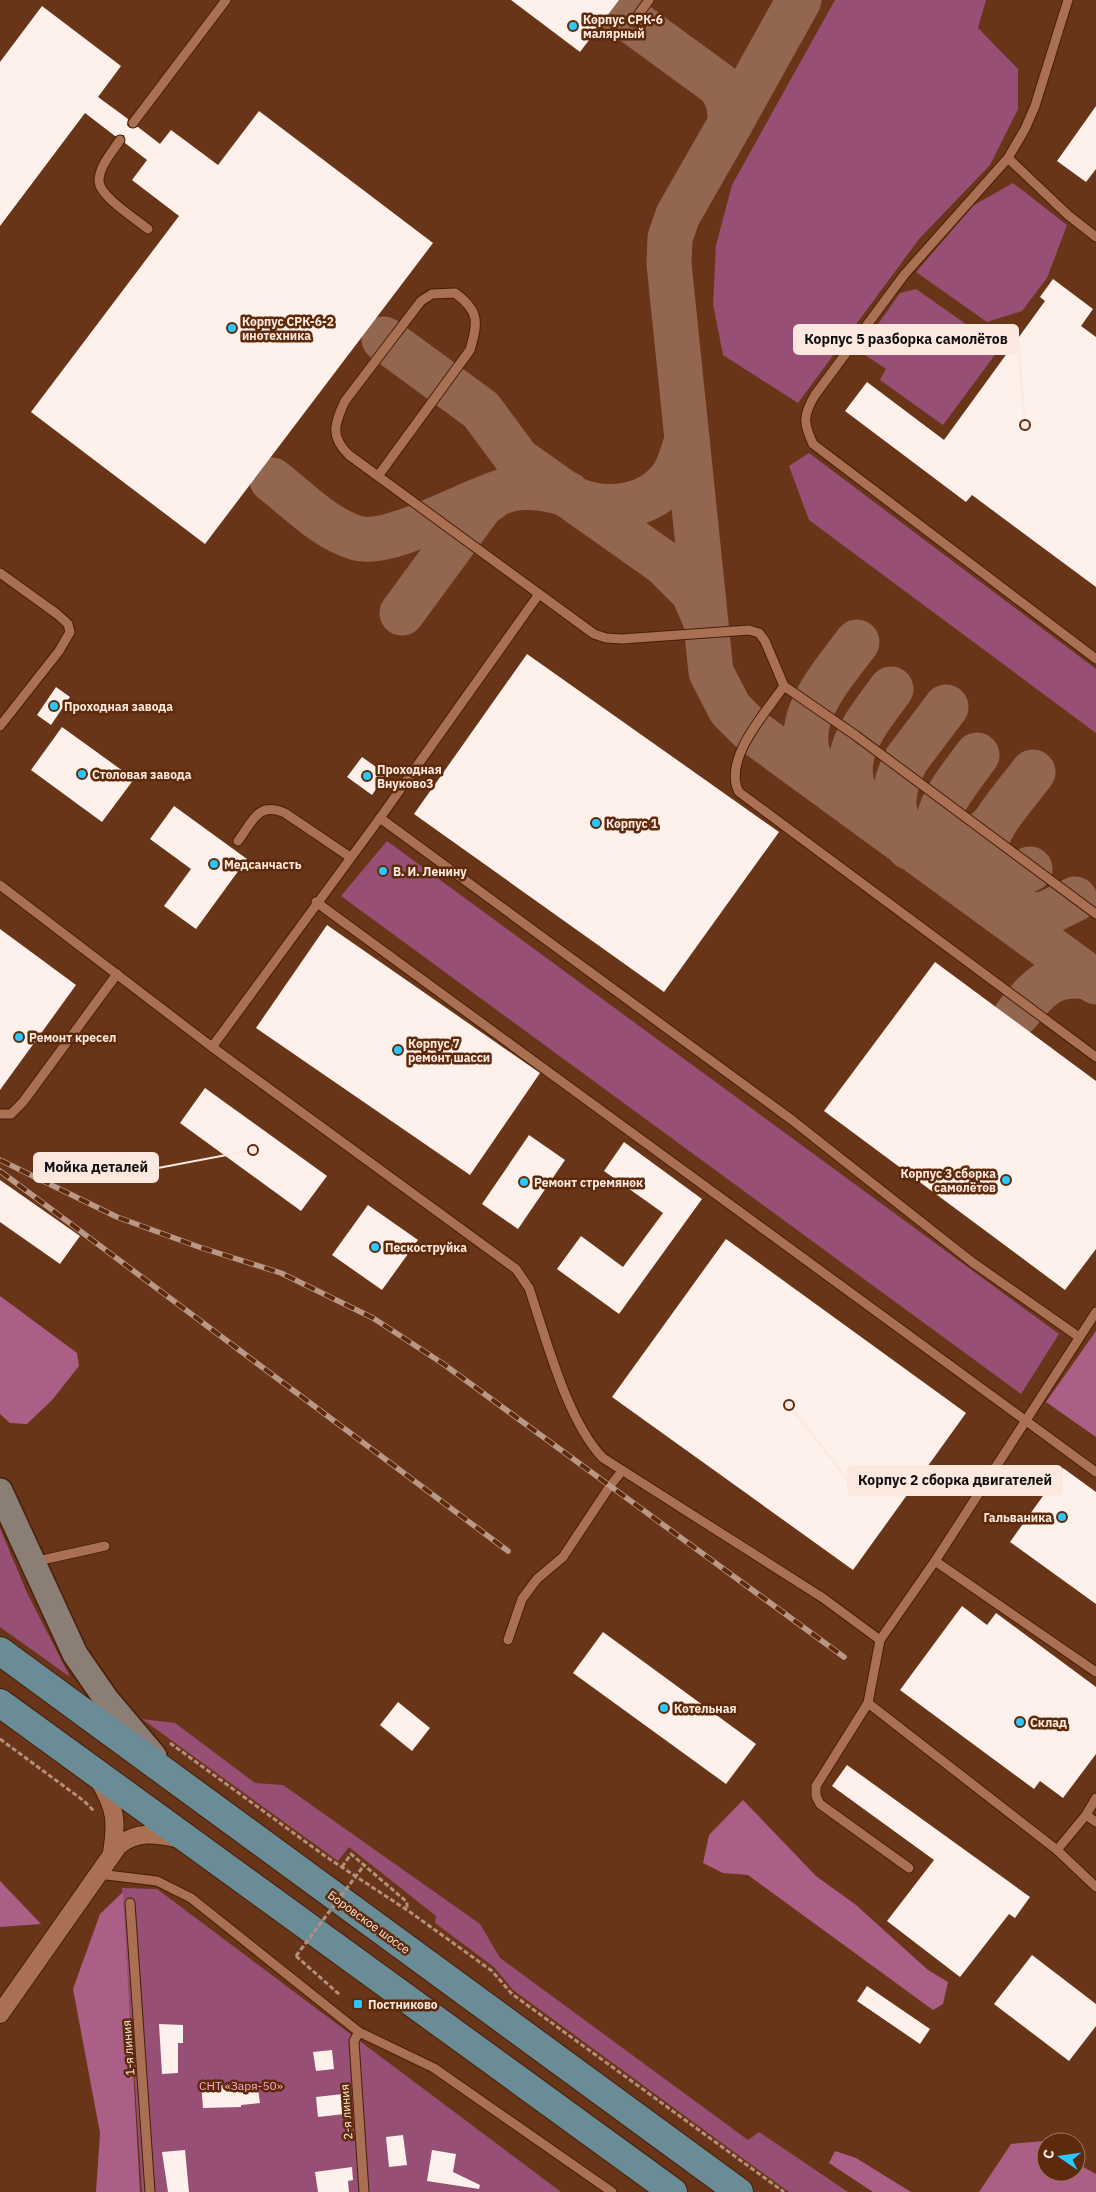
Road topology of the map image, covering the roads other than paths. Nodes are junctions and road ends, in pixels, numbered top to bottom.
1 (226, 0) edge
2 (649, 0) edge
3 (1068, 0) edge
4 (633, 22) dead end
5 (133, 123) dead end
6 (120, 140) dead end
7 (1008, 158) junction
8 (148, 229) dead end
9 (1096, 237) edge
10 (378, 476) junction
11 (0, 573) edge
12 (539, 594) junction
13 (1096, 659) edge
14 (784, 686) junction
15 (0, 726) edge
16 (380, 818) junction
17 (238, 841) dead end
18 (350, 857) junction
19 (0, 885) edge
20 (316, 902) junction
21 (1096, 914) edge
22 (117, 974) junction
23 (212, 1047) junction
24 (1096, 1058) edge
25 (0, 1114) edge
26 (1096, 1312) edge
27 (1079, 1337) junction
28 (1026, 1421) junction
29 (622, 1471) junction
30 (1096, 1472) edge
31 (0, 1491) edge
32 (105, 1546) dead end
33 (935, 1561) junction
34 (33, 1562) junction
35 (508, 1640) dead end
36 (880, 1640) junction
37 (0, 1651) edge
38 (1096, 1672) edge
39 (868, 1702) junction
40 (0, 1703) edge
41 (96, 1774) junction
42 (178, 1783) junction
43 (1096, 1798) edge
44 (1086, 1814) junction
45 (1096, 1822) edge
46 (188, 1841) junction
47 (1057, 1850) junction
48 (112, 1853) junction
49 (909, 1868) dead end
50 (97, 1874) junction
51 (1096, 1887) edge
52 (130, 1903) dead end
53 (0, 2014) edge
54 (359, 2032) junction
55 (599, 2188) edge
56 (150, 2192) edge
57 (364, 2192) edge
58 (612, 2192) edge
59 (673, 2192) edge
60 (739, 2192) edge

1 - 5 lane
2 - 4 lane
3 - 7 lane
6 - 8 lane
7 - 9 lane
7 - 13 lane
10 - 10 lane
10 - 12 lane
11 - 15 lane
12 - 14 lane
12 - 16 lane
14 - 21 lane
14 - 24 lane
16 - 18 lane
16 - 27 lane
17 - 18 lane
18 - 20 lane
19 - 22 lane
20 - 23 lane
20 - 28 lane
22 - 23 lane
22 - 25 lane
23 - 29 lane
26 - 27 lane
27 - 28 lane
28 - 30 lane
28 - 33 lane
29 - 35 lane
29 - 36 lane
31 - 34 street
32 - 34 lane
33 - 36 lane
33 - 38 lane
34 - 42 street
36 - 39 lane
37 - 42 main road, Боровское шоссе
39 - 47 lane
39 - 49 lane
40 - 41 main road
41 - 46 main road
41 - 48 street
42 - 60 main road, Боровское шоссе
43 - 44 lane
44 - 45 lane
44 - 47 lane
46 - 48 street
46 - 59 main road
47 - 51 lane
48 - 50 street
50 - 53 street
50 - 54 lane
52 - 56 lane, 1-я линия
54 - 55 lane
54 - 57 lane, 2-я линия
55 - 58 lane

